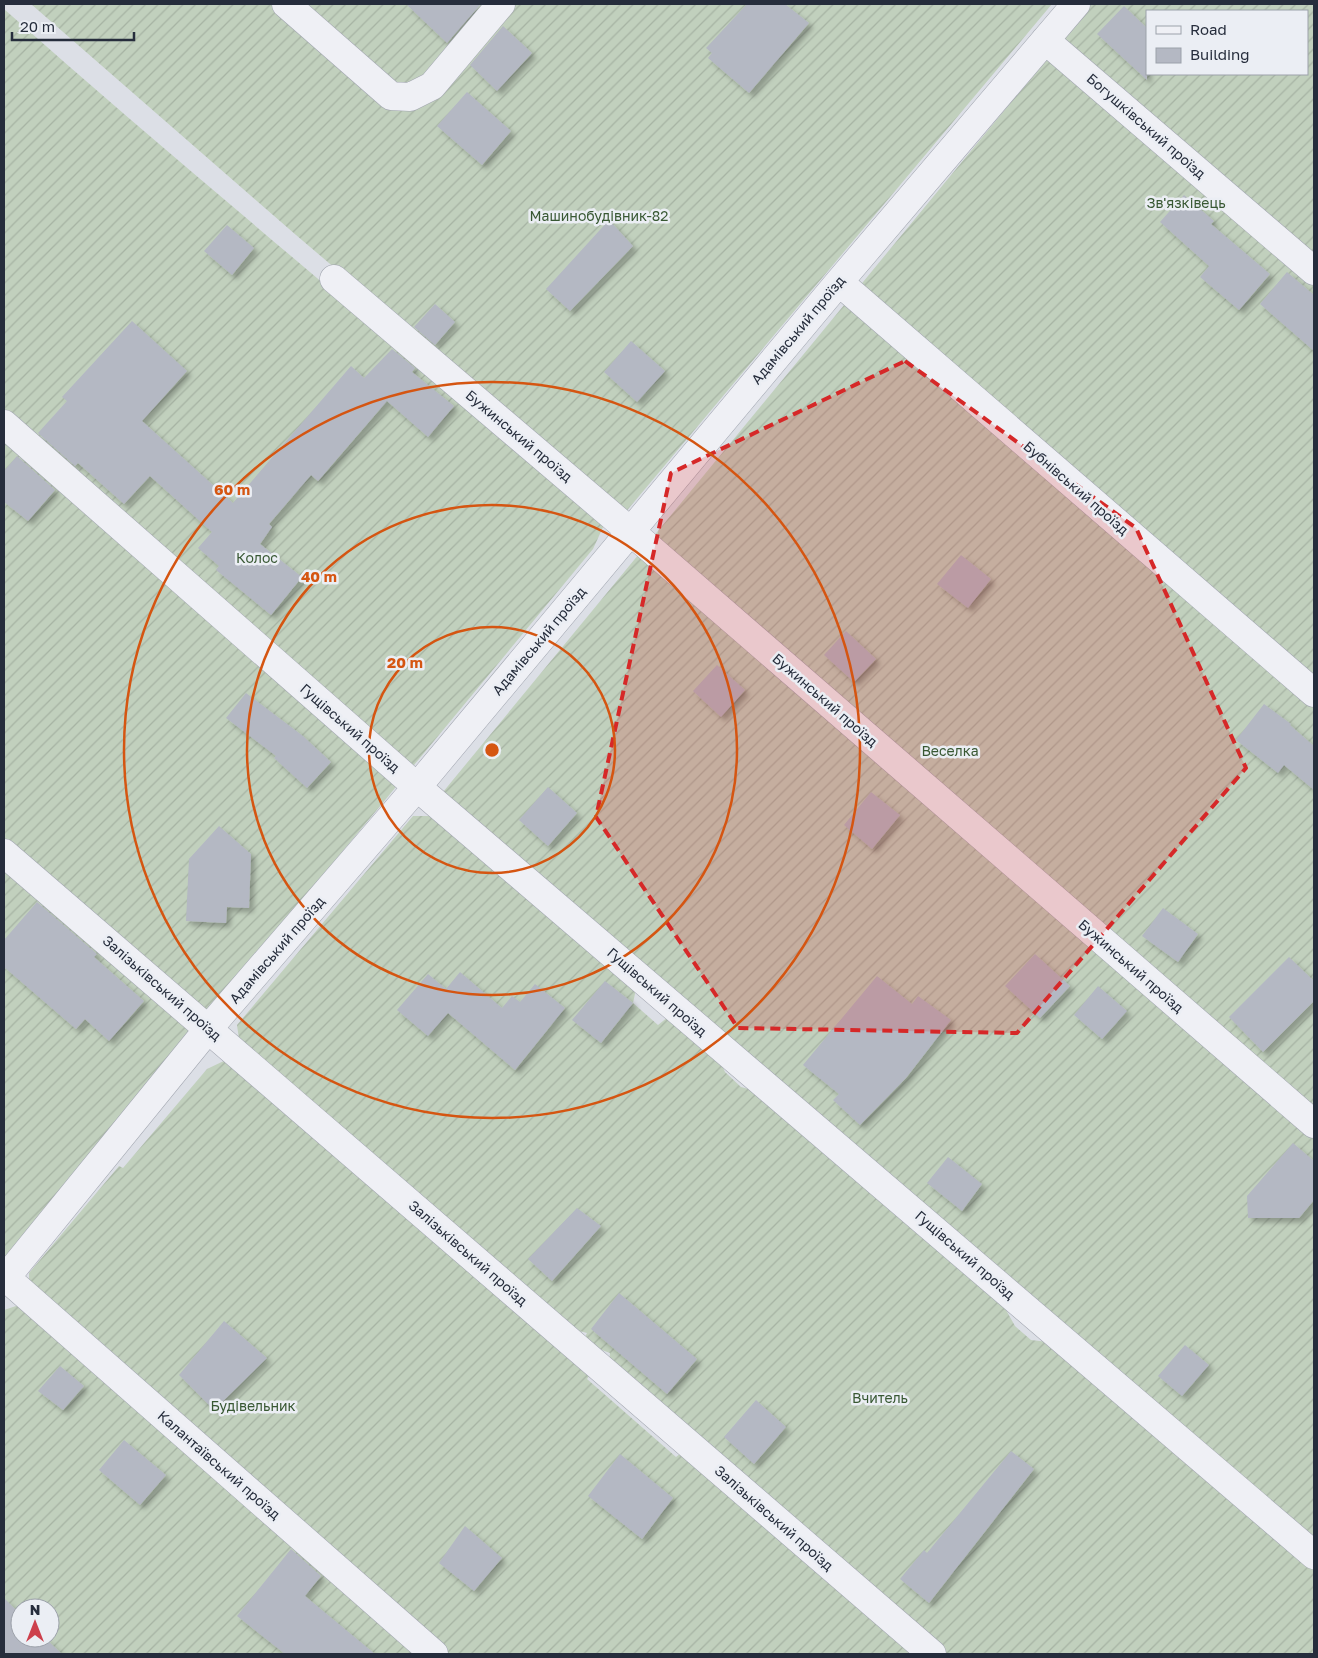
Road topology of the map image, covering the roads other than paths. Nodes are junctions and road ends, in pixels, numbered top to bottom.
1 (286, 4) edge
2 (502, 4) edge
3 (1076, 4) edge
4 (1045, 40) junction
5 (1314, 271) edge
6 (334, 279) dead end
7 (839, 282) junction
8 (4, 424) edge
9 (630, 531) junction
10 (1314, 693) edge
11 (417, 787) junction
12 (4, 852) edge
13 (209, 1028) junction
14 (1314, 1124) edge
15 (4, 1278) edge
16 (1314, 1554) edge
17 (434, 1654) edge
18 (932, 1654) edge

1 - 2 lane
3 - 4 lane, Адамівський проїзд
4 - 5 lane, Богушківський проїзд
4 - 7 lane, Адамівський проїзд
6 - 9 lane, Бужинський проїзд
7 - 9 lane, Адамівський проїзд
7 - 10 lane, Бубнівський проїзд
8 - 11 lane, Гущівський проїзд
9 - 11 lane, Адамівський проїзд
9 - 14 lane, Бужинський проїзд
11 - 13 lane, Адамівський проїзд
11 - 16 lane, Гущівський проїзд
12 - 13 lane, Залізьківський проїзд
13 - 15 lane, Адамівський проїзд
13 - 18 lane, Залізьківський проїзд
15 - 17 lane, Калантаївський проїзд

